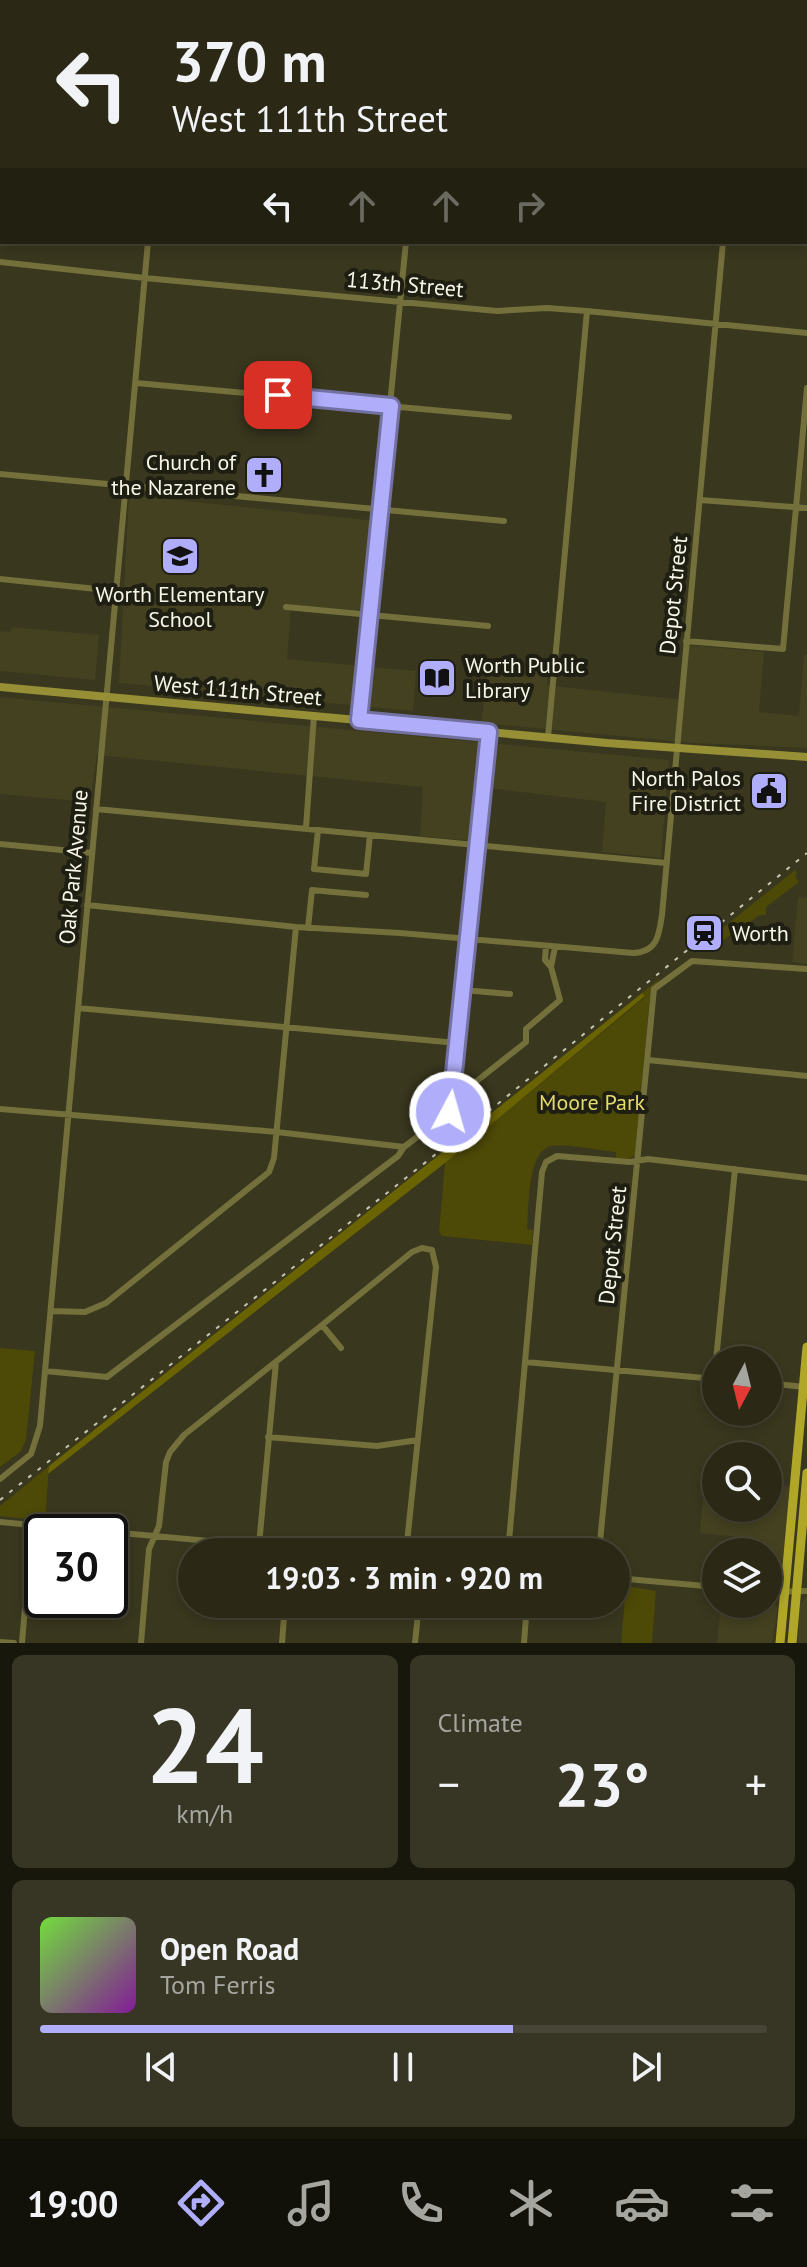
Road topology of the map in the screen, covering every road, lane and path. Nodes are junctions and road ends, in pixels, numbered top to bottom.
1 (148, 244) edge
2 (406, 244) edge
3 (723, 244) edge
4 (0, 262) edge
5 (145, 278) junction
6 (401, 302) junction
7 (587, 311) junction
8 (716, 324) junction
9 (807, 333) edge
10 (136, 383) junction
11 (807, 388) edge
12 (391, 406) junction
13 (509, 417) dead end
14 (0, 474) edge
15 (125, 485) junction
16 (700, 500) junction
17 (795, 507) junction
18 (807, 508) edge
19 (381, 509) junction
20 (504, 521) dead end
21 (0, 579) edge
22 (116, 591) junction
23 (286, 607) dead end
24 (370, 615) junction
25 (488, 626) dead end
26 (686, 641) junction
27 (0, 687) edge
28 (106, 697) junction
29 (314, 715) junction
30 (359, 720) junction
31 (489, 732) junction
32 (548, 737) junction
33 (676, 748) junction
34 (807, 757) edge
35 (96, 809) junction
36 (306, 828) junction
37 (318, 830) junction
38 (370, 835) junction
39 (0, 844) edge
40 (477, 845) junction
41 (92, 853) junction
42 (666, 863) junction
43 (366, 895) dead end
44 (87, 905) junction
45 (296, 927) junction
46 (308, 928) junction
47 (468, 939) junction
48 (546, 946) junction
49 (555, 947) junction
50 (551, 967) junction
51 (807, 969) edge
52 (463, 990) junction
53 (510, 994) dead end
54 (78, 1008) junction
55 (286, 1027) junction
56 (457, 1043) junction
57 (648, 1060) junction
58 (807, 1076) edge
59 (452, 1091) junction
60 (0, 1109) edge
61 (68, 1114) junction
62 (277, 1132) junction
63 (404, 1147) junction
64 (639, 1161) junction
65 (735, 1169) junction
66 (807, 1178) edge
67 (51, 1311) junction
68 (322, 1325) junction
69 (717, 1346) edge
70 (807, 1347) edge
71 (341, 1348) dead end
72 (276, 1362) junction
73 (525, 1362) junction
74 (616, 1370) junction
75 (45, 1371) junction
76 (702, 1378) edge
77 (782, 1385) edge
78 (805, 1387) edge
79 (268, 1437) junction
80 (418, 1440) junction
81 (807, 1473) edge
82 (0, 1479) edge
83 (0, 1522) edge
84 (24, 1524) edge
85 (128, 1534) edge
86 (155, 1536) junction
87 (178, 1538) edge
88 (260, 1538) edge
89 (408, 1538) edge
90 (509, 1538) edge
91 (600, 1538) edge
92 (630, 1579) edge
93 (702, 1586) edge
94 (802, 1591) edge
95 (784, 1593) junction
96 (24, 1618) edge
97 (284, 1618) edge
98 (418, 1618) edge
99 (526, 1618) edge
100 (0, 1642) edge
101 (14, 1643) edge
102 (22, 1643) edge
103 (141, 1643) edge
104 (282, 1643) edge
105 (415, 1643) edge
106 (524, 1643) edge
107 (780, 1643) edge
108 (792, 1643) edge

1 - 5 street, Oak Park Avenue
2 - 6 street
3 - 8 street, Depot Street
4 - 5 street, 113th Street
5 - 6 street, 113th Street
5 - 10 street, Oak Park Avenue
6 - 7 street, 113th Street
6 - 12 street
7 - 8 street, 113th Street
7 - 32 street
8 - 9 street, 113th Street
8 - 16 street, Depot Street
10 - 12 street
10 - 15 street, Oak Park Avenue
11 - 17 street
12 - 13 street
12 - 19 street
14 - 15 street
15 - 19 street
15 - 22 street, Oak Park Avenue
16 - 17 street
16 - 26 street, Depot Street
17 - 18 street
17 - 26 street
19 - 20 street
19 - 24 street
21 - 22 street
22 - 28 street, Oak Park Avenue
23 - 24 street
24 - 25 street
24 - 30 street
26 - 33 street, Depot Street
27 - 28 main road, West 111th Street
28 - 29 main road, West 111th Street
28 - 35 street, Oak Park Avenue
29 - 30 main road, West 111th Street
29 - 36 street
30 - 31 main road, West 111th Street
31 - 32 main road, West 111th Street
31 - 40 street
32 - 33 main road, West 111th Street
33 - 34 main road, West 111th Street
33 - 42 street, Depot Street
35 - 36 street
35 - 41 street, Oak Park Avenue
36 - 37 street
37 - 38 street
37 - 38 street
38 - 40 street
39 - 41 street
40 - 42 street
40 - 47 street
41 - 44 street, Oak Park Avenue
42 - 49 street, Depot Street
43 - 46 street
44 - 45 street
44 - 54 street, Oak Park Avenue
45 - 46 street
45 - 55 street
46 - 47 street
47 - 48 street
47 - 52 street
48 - 49 street
48 - 50 street
49 - 50 street
50 - 59 street
51 - 57 street, Depot Street
52 - 53 street
52 - 56 street
54 - 55 street
54 - 61 street, Oak Park Avenue
55 - 56 street
55 - 62 street
56 - 59 street
57 - 58 street
57 - 64 street, Depot Street
59 - 63 street
60 - 61 street
61 - 62 street
61 - 67 street, Oak Park Avenue
62 - 63 street
62 - 67 street
63 - 75 street
64 - 65 street
64 - 73 street
64 - 74 street, Depot Street
65 - 66 street
65 - 69 street
67 - 75 street, Oak Park Avenue
68 - 71 street
68 - 72 street
68 - 80 street
70 - 78 main road
72 - 79 street
72 - 86 street
73 - 74 street
73 - 90 street
74 - 76 street
74 - 91 street, Depot Street
75 - 82 street, Oak Park Avenue
77 - 78 street
78 - 95 main road
79 - 80 street
79 - 88 street
80 - 89 street
81 - 94 main road
83 - 84 street
85 - 86 street
86 - 87 street
86 - 103 street
92 - 93 street
94 - 95 street
94 - 108 main road
95 - 107 main road
96 - 102 street
97 - 104 street
98 - 105 street
99 - 106 street
100 - 101 street

